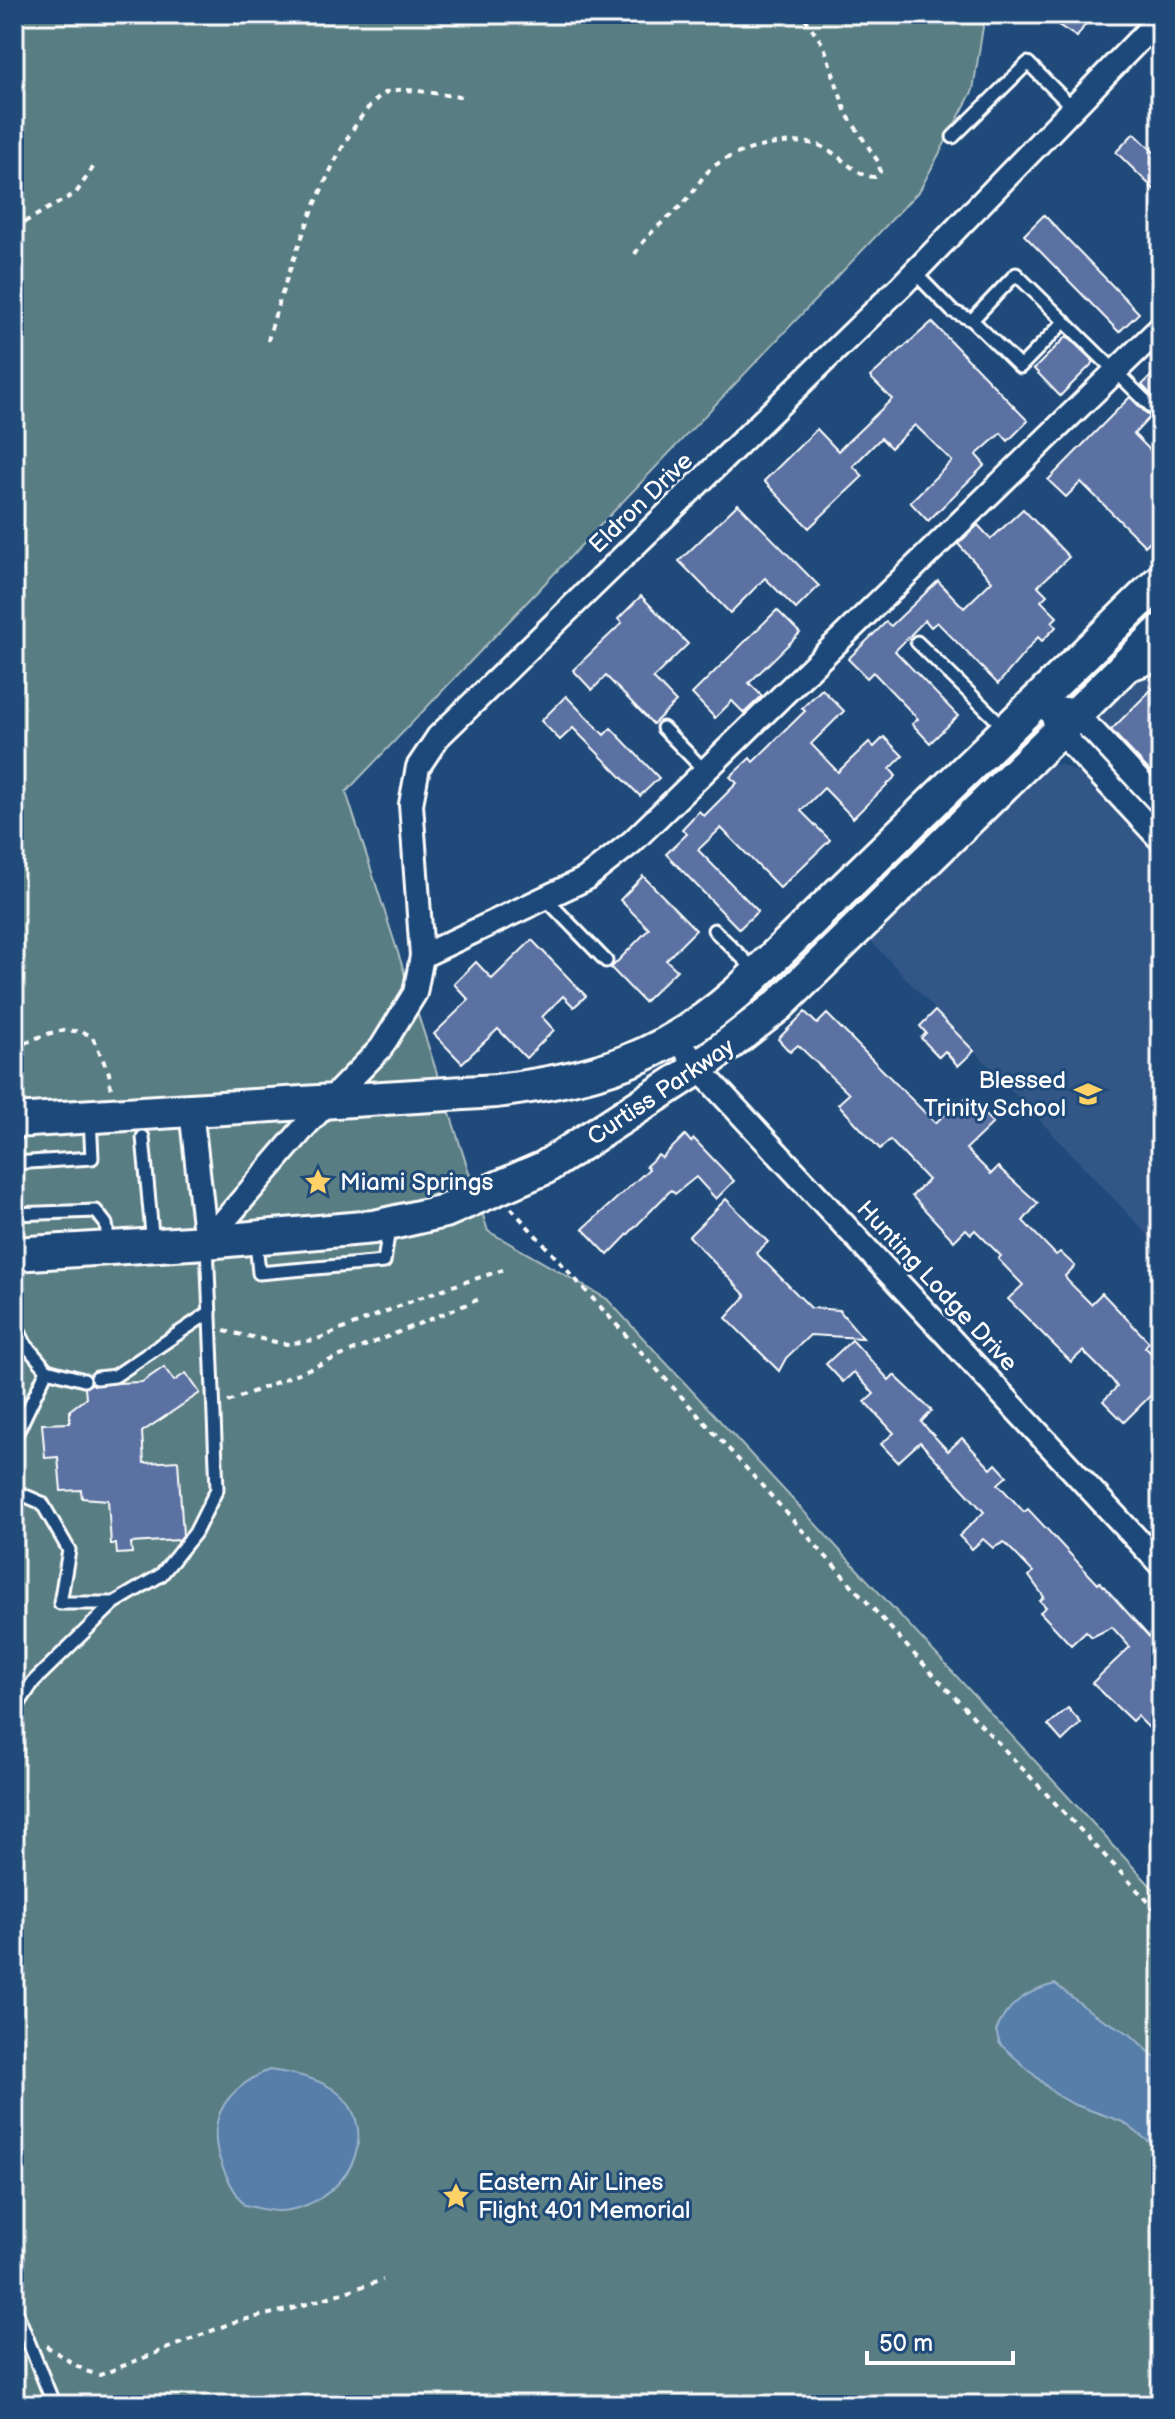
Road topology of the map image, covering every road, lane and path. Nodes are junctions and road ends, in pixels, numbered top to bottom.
1 (802, 14) edge
2 (1161, 17) edge
3 (463, 96) dead end
4 (1073, 108) junction
5 (953, 137) dead end
6 (94, 166) dead end
7 (14, 228) edge
8 (635, 254) dead end
9 (914, 272) junction
10 (972, 320) junction
11 (1064, 322) junction
12 (1161, 327) edge
13 (268, 341) dead end
14 (1115, 371) junction
15 (1161, 416) edge
16 (1161, 580) edge
17 (1161, 631) edge
18 (917, 642) dead end
19 (1161, 664) edge
20 (1107, 683) junction
21 (1043, 695) junction
22 (1067, 723) junction
23 (663, 728) dead end
24 (1007, 731) junction
25 (704, 770) junction
26 (1161, 804) edge
27 (1161, 840) edge
28 (545, 898) junction
29 (714, 930) dead end
30 (422, 956) junction
31 (606, 961) dead end
32 (758, 973) junction
33 (678, 1039) junction
34 (14, 1048) edge
35 (698, 1068) junction
36 (328, 1102) junction
37 (101, 1106) junction
38 (191, 1110) junction
39 (14, 1121) edge
40 (143, 1137) dead end
41 (14, 1163) edge
42 (496, 1191) junction
43 (14, 1214) edge
44 (206, 1242) junction
45 (153, 1245) junction
46 (109, 1248) junction
47 (14, 1254) edge
48 (503, 1270) dead end
49 (482, 1298) dead end
50 (210, 1312) junction
51 (14, 1321) edge
52 (210, 1329) junction
53 (47, 1370) junction
54 (214, 1408) junction
55 (14, 1439) edge
56 (14, 1491) edge
57 (1161, 1565) edge
58 (114, 1603) junction
59 (14, 1711) edge
60 (1161, 1915) edge
61 (383, 2280) dead end
62 (14, 2306) edge
63 (24, 2331) junction
64 (54, 2405) edge

1 - 8 path
2 - 4 street, Eldron Drive
3 - 13 path
4 - 5 lane
4 - 9 street, Eldron Drive
6 - 7 path
9 - 10 lane
9 - 30 street, Eldron Drive
10 - 11 lane
10 - 11 lane
11 - 14 lane
12 - 14 street
14 - 15 lane
14 - 25 street
16 - 21 main road, Curtiss Parkway
17 - 20 main road, Curtiss Parkway
18 - 24 lane
19 - 20 lane
20 - 22 main road, Curtiss Parkway
21 - 22 street
21 - 24 main road, Curtiss Parkway
22 - 26 street
22 - 27 street
22 - 35 main road, Curtiss Parkway
23 - 25 lane
24 - 32 main road, Curtiss Parkway
25 - 28 street
28 - 30 street
28 - 31 lane
29 - 32 lane
30 - 36 street, Eldron Drive
32 - 33 main road, Curtiss Parkway
33 - 35 street, Hunting Lodge Drive
33 - 36 main road, Curtiss Parkway
34 - 37 path
35 - 42 main road, Curtiss Parkway
35 - 57 street, Hunting Lodge Drive
36 - 38 main road, Curtiss Parkway
36 - 44 street, Eldron Drive
37 - 38 main road, Curtiss Parkway
37 - 39 main road, Curtiss Parkway
37 - 41 lane
38 - 44 street
40 - 45 lane
42 - 44 main road, Curtiss Parkway
42 - 60 path
43 - 46 lane
44 - 45 main road, Curtiss Parkway
44 - 50 lane
45 - 46 main road, Curtiss Parkway
46 - 47 main road, Curtiss Parkway
48 - 52 path
49 - 54 path
50 - 52 lane
50 - 53 lane
51 - 53 lane
52 - 54 lane
53 - 55 lane
54 - 58 lane
56 - 58 lane
58 - 59 lane
61 - 63 path
62 - 63 lane
63 - 64 lane

